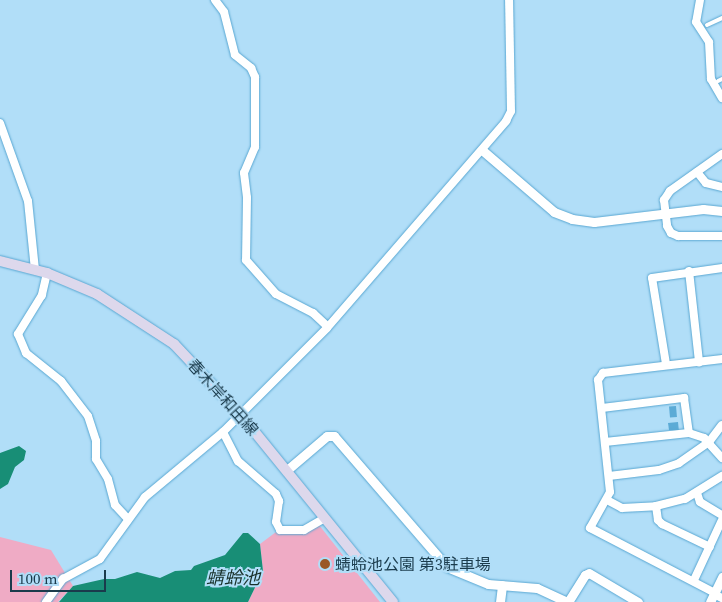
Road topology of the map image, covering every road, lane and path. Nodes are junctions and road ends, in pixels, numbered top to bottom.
1 (215, 0) edge
2 (509, 0) edge
3 (700, 0) edge
4 (722, 18) edge
5 (706, 25) dead end
6 (722, 98) edge
7 (0, 123) edge
8 (482, 150) junction
9 (722, 154) edge
10 (697, 172) junction
11 (722, 187) edge
12 (722, 210) edge
13 (666, 214) junction
14 (722, 236) edge
15 (0, 261) edge
16 (722, 268) edge
17 (35, 270) junction
18 (689, 271) junction
19 (47, 274) junction
20 (326, 325) dead end
21 (722, 359) edge
22 (699, 362) junction
23 (666, 364) junction
24 (602, 408) junction
25 (241, 414) junction
26 (722, 425) edge
27 (223, 432) junction
28 (689, 433) junction
29 (605, 442) junction
30 (709, 442) junction
31 (722, 458) edge
32 (288, 470) junction
33 (609, 476) junction
34 (722, 476) edge
35 (696, 493) junction
36 (607, 500) junction
37 (656, 506) junction
38 (722, 515) edge
39 (127, 518) junction
40 (325, 518) junction
41 (722, 520) edge
42 (710, 547) junction
43 (722, 577) edge
44 (694, 580) junction
45 (502, 585) junction
46 (715, 597) edge
47 (46, 602) edge
48 (393, 602) edge
49 (500, 602) edge
50 (568, 602) edge
51 (638, 602) edge

1 - 20 street
2 - 8 street
3 - 6 street
4 - 5 lane
7 - 17 street
8 - 13 street
8 - 25 street
9 - 10 street
10 - 11 street
10 - 13 street
12 - 13 street
13 - 14 street
15 - 17 main road, 春木岸和田線
16 - 18 street
17 - 19 main road, 春木岸和田線
18 - 22 street
18 - 23 street
19 - 25 main road, 春木岸和田線
19 - 39 street
21 - 22 street
22 - 23 street
23 - 24 street
24 - 28 street
24 - 29 street
25 - 27 street
25 - 32 main road, 春木岸和田線
26 - 30 street
27 - 39 street
27 - 40 street
28 - 29 street
28 - 30 street
29 - 33 street
30 - 31 street
30 - 33 street
32 - 40 main road, 春木岸和田線
32 - 45 street
33 - 36 street
34 - 35 street
35 - 37 street
35 - 38 street
36 - 37 street
36 - 44 street
37 - 42 street
39 - 47 street
40 - 48 main road, 春木岸和田線
41 - 42 street
42 - 44 street
43 - 46 street
44 - 46 street
45 - 49 street
45 - 50 street
50 - 51 street

